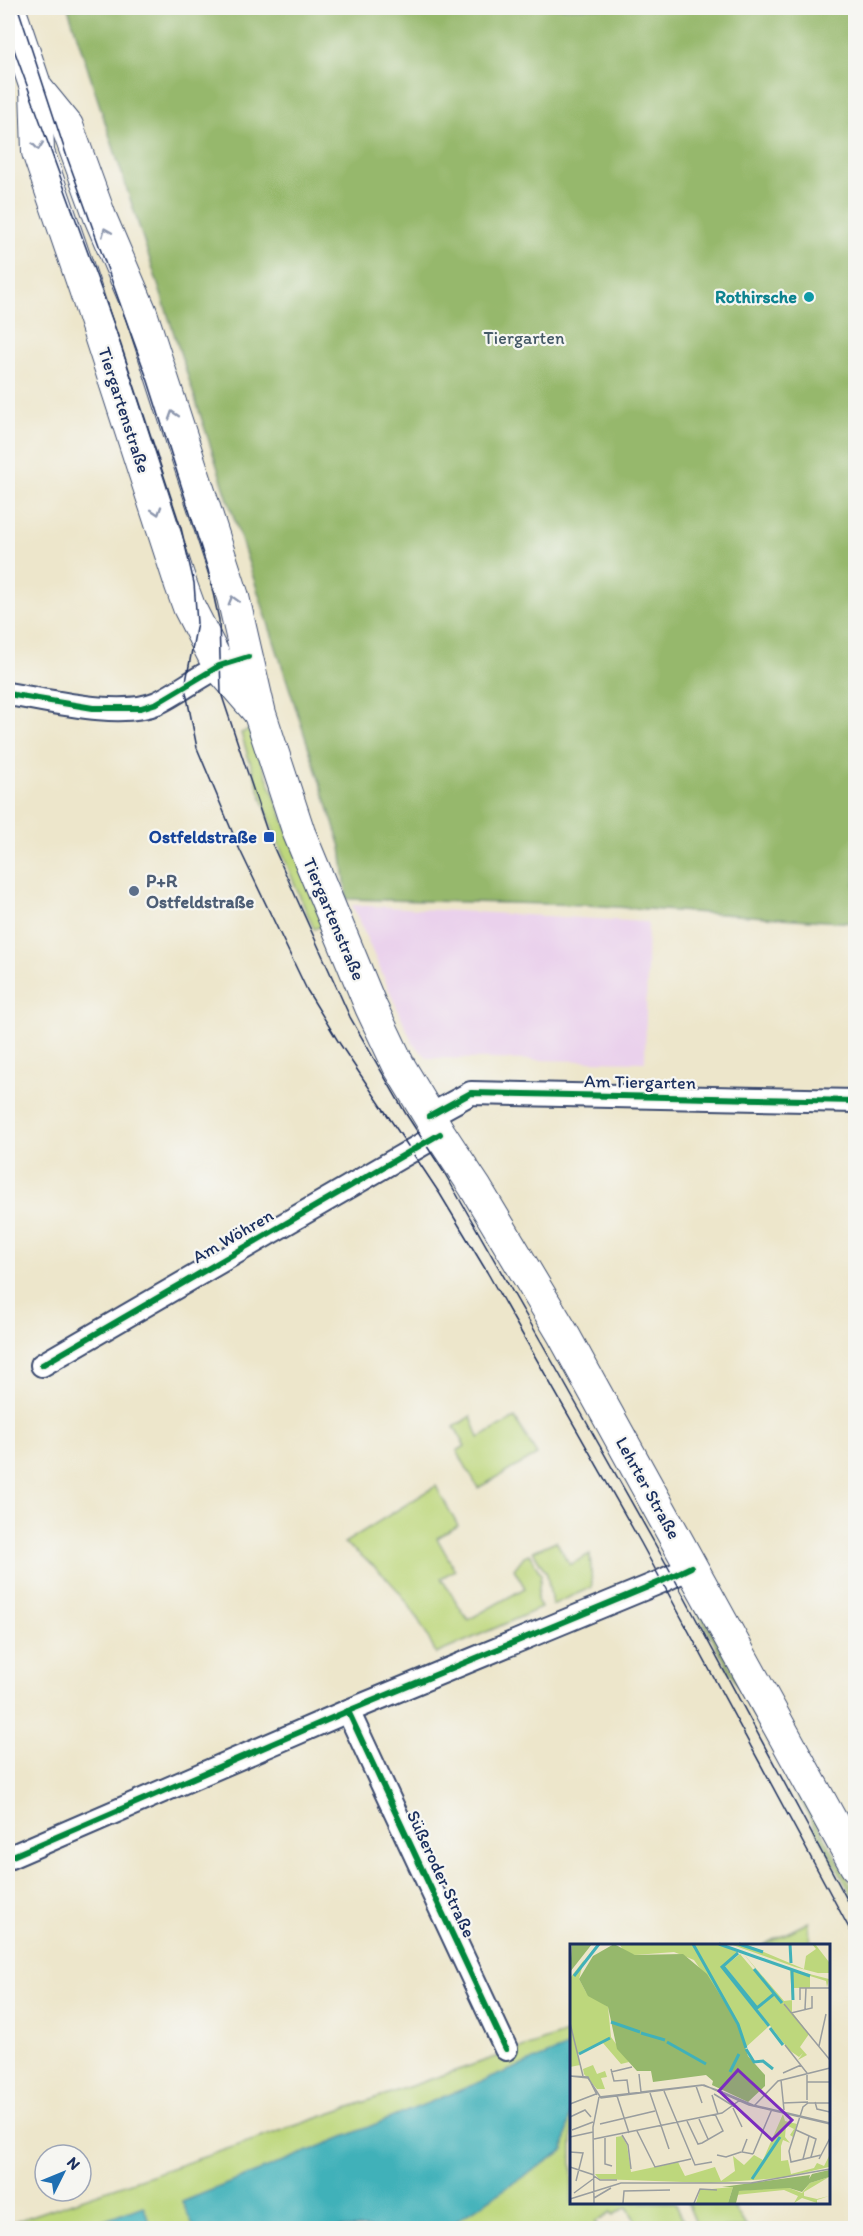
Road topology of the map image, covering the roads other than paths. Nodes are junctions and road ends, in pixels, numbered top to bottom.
1 (9, 8) edge
2 (36, 88) junction
3 (233, 662) junction
4 (8, 694) edge
5 (855, 1101) edge
6 (434, 1125) junction
7 (42, 1365) dead end
8 (691, 1567) junction
9 (348, 1711) junction
10 (8, 1858) edge
11 (855, 1866) edge
12 (506, 2049) dead end

1 - 2 main road, Tiergartenstraße
3 -> 2 main road, Tiergartenstraße
2 -> 3 main road, Tiergartenstraße
3 - 4 street
3 - 6 main road, Tiergartenstraße
5 - 6 street, Am Tiergarten
6 - 7 street, Am Wöhren
6 - 8 main road, Lehrter Straße
8 - 9 street
8 - 11 main road, Lehrter Straße
9 - 10 street
9 - 12 street, Süßeroder Straße

